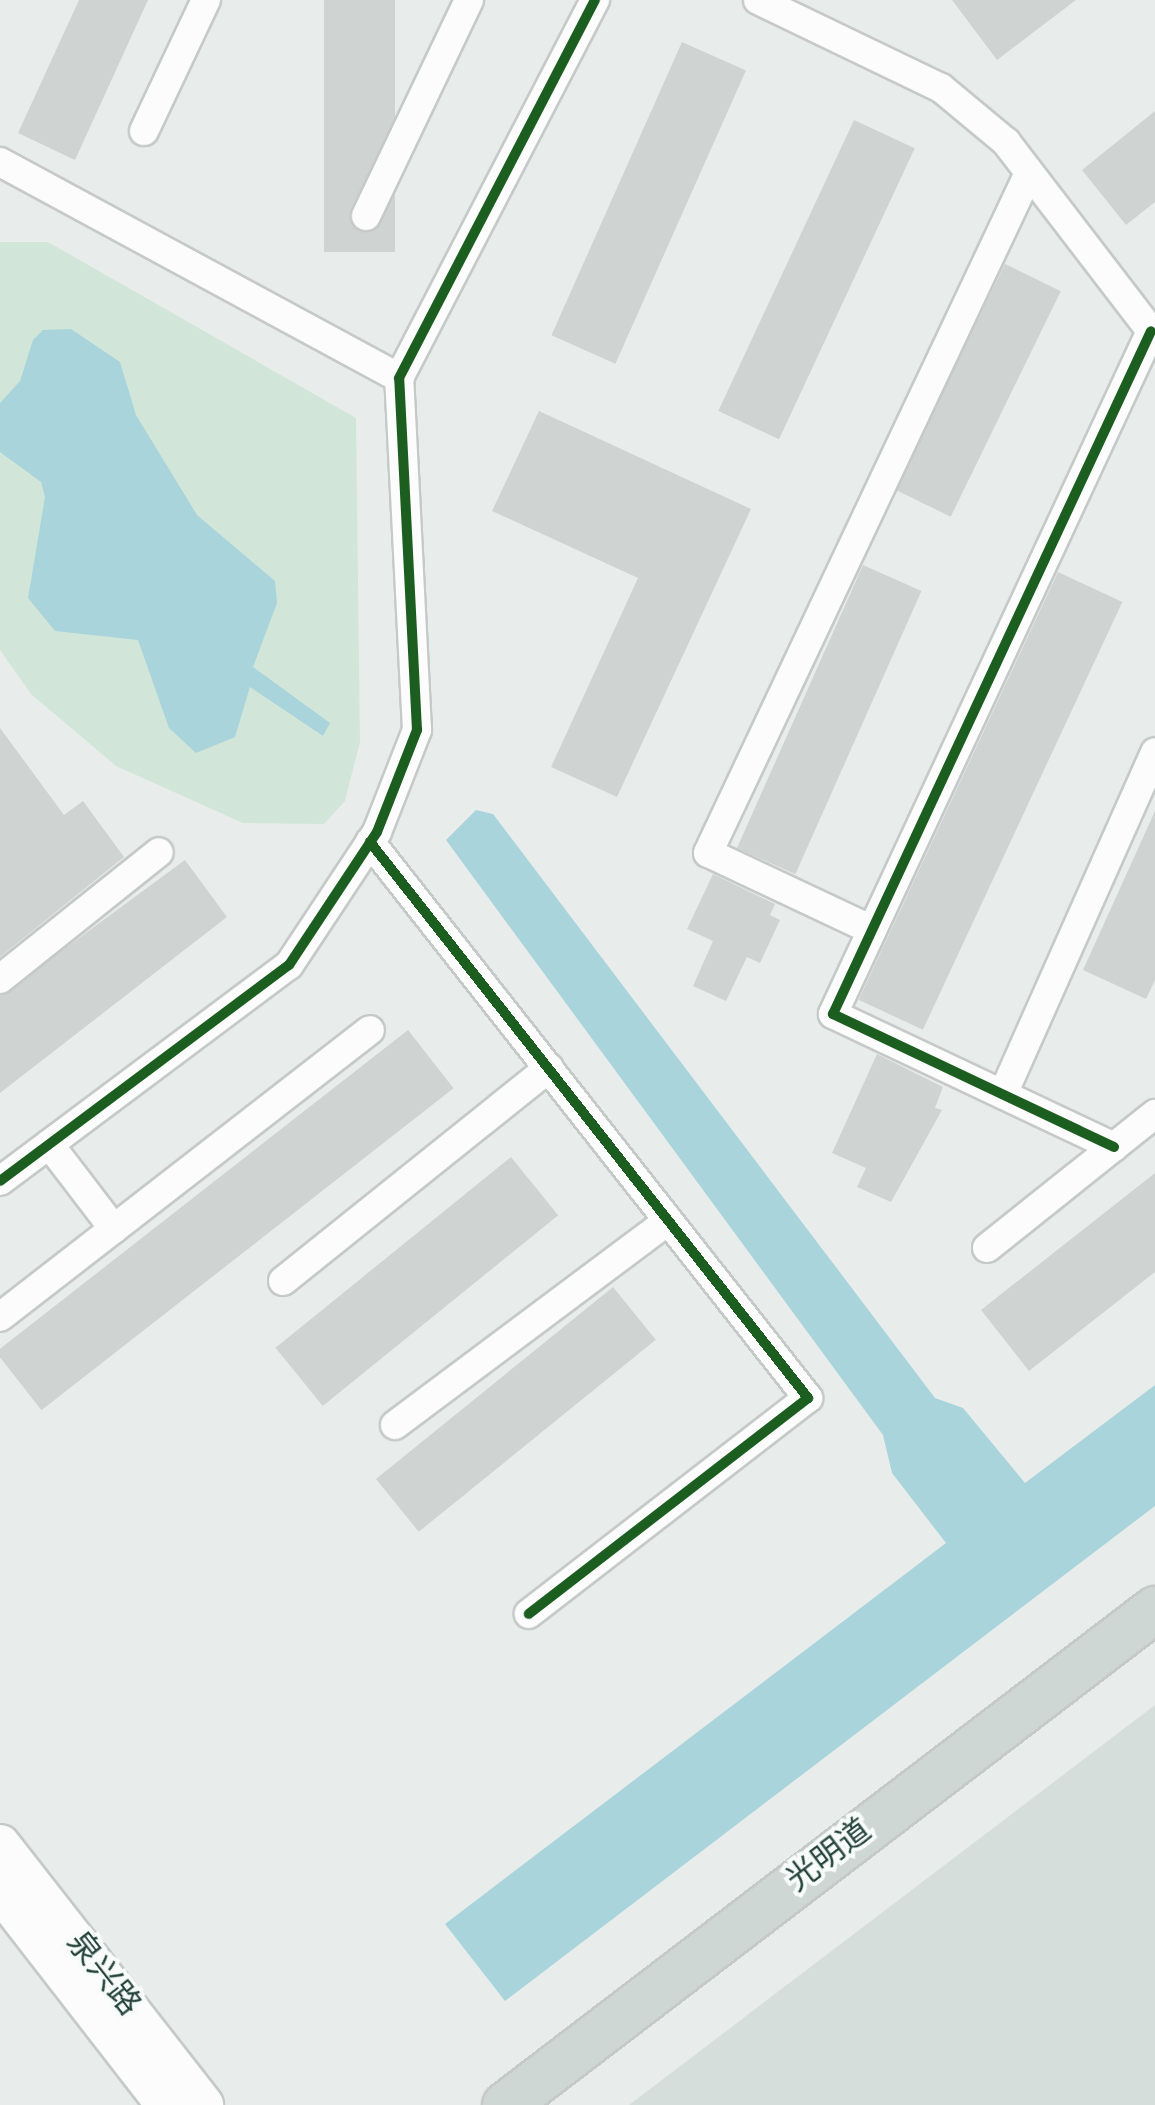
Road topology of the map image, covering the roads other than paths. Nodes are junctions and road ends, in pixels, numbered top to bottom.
1 (206, 0) edge
2 (469, 0) edge
3 (595, 0) edge
4 (758, 0) edge
5 (144, 131) dead end
6 (0, 162) edge
7 (1029, 173) junction
8 (366, 216) dead end
9 (1153, 333) edge
10 (399, 378) junction
11 (1155, 752) edge
12 (370, 842) junction
13 (159, 852) dead end
14 (872, 930) junction
15 (0, 979) edge
16 (370, 1030) dead end
17 (549, 1068) junction
18 (1002, 1094) junction
19 (1155, 1114) edge
20 (49, 1144) junction
21 (1114, 1146) junction
22 (4, 1169) edge
23 (668, 1221) junction
24 (114, 1229) junction
25 (987, 1248) dead end
26 (283, 1280) dead end
27 (0, 1317) edge
28 (395, 1425) dead end
29 (1155, 1609) edge
30 (529, 1614) dead end
31 (1155, 1640) edge
32 (0, 1845) edge
33 (0, 1890) edge
34 (167, 2105) edge
35 (203, 2105) edge
36 (505, 2105) edge
37 (548, 2105) edge

1 - 5 street
2 - 8 street
3 - 10 street
4 - 7 street
6 - 10 street
7 - 9 street
7 - 14 street
9 - 14 street
10 - 12 street
11 - 18 street
12 - 17 street
12 - 20 street
13 - 15 street
14 - 18 street
16 - 24 street
17 - 23 street
17 - 26 street
18 - 21 street
19 - 21 street
20 - 22 street
20 - 24 street
21 - 25 street
23 - 28 street
23 - 30 street
24 - 27 street
29 - 36 main road, 光明道
31 - 37 main road, 光明道
32 - 35 street, 泉兴路
33 - 34 street, 泉兴路

